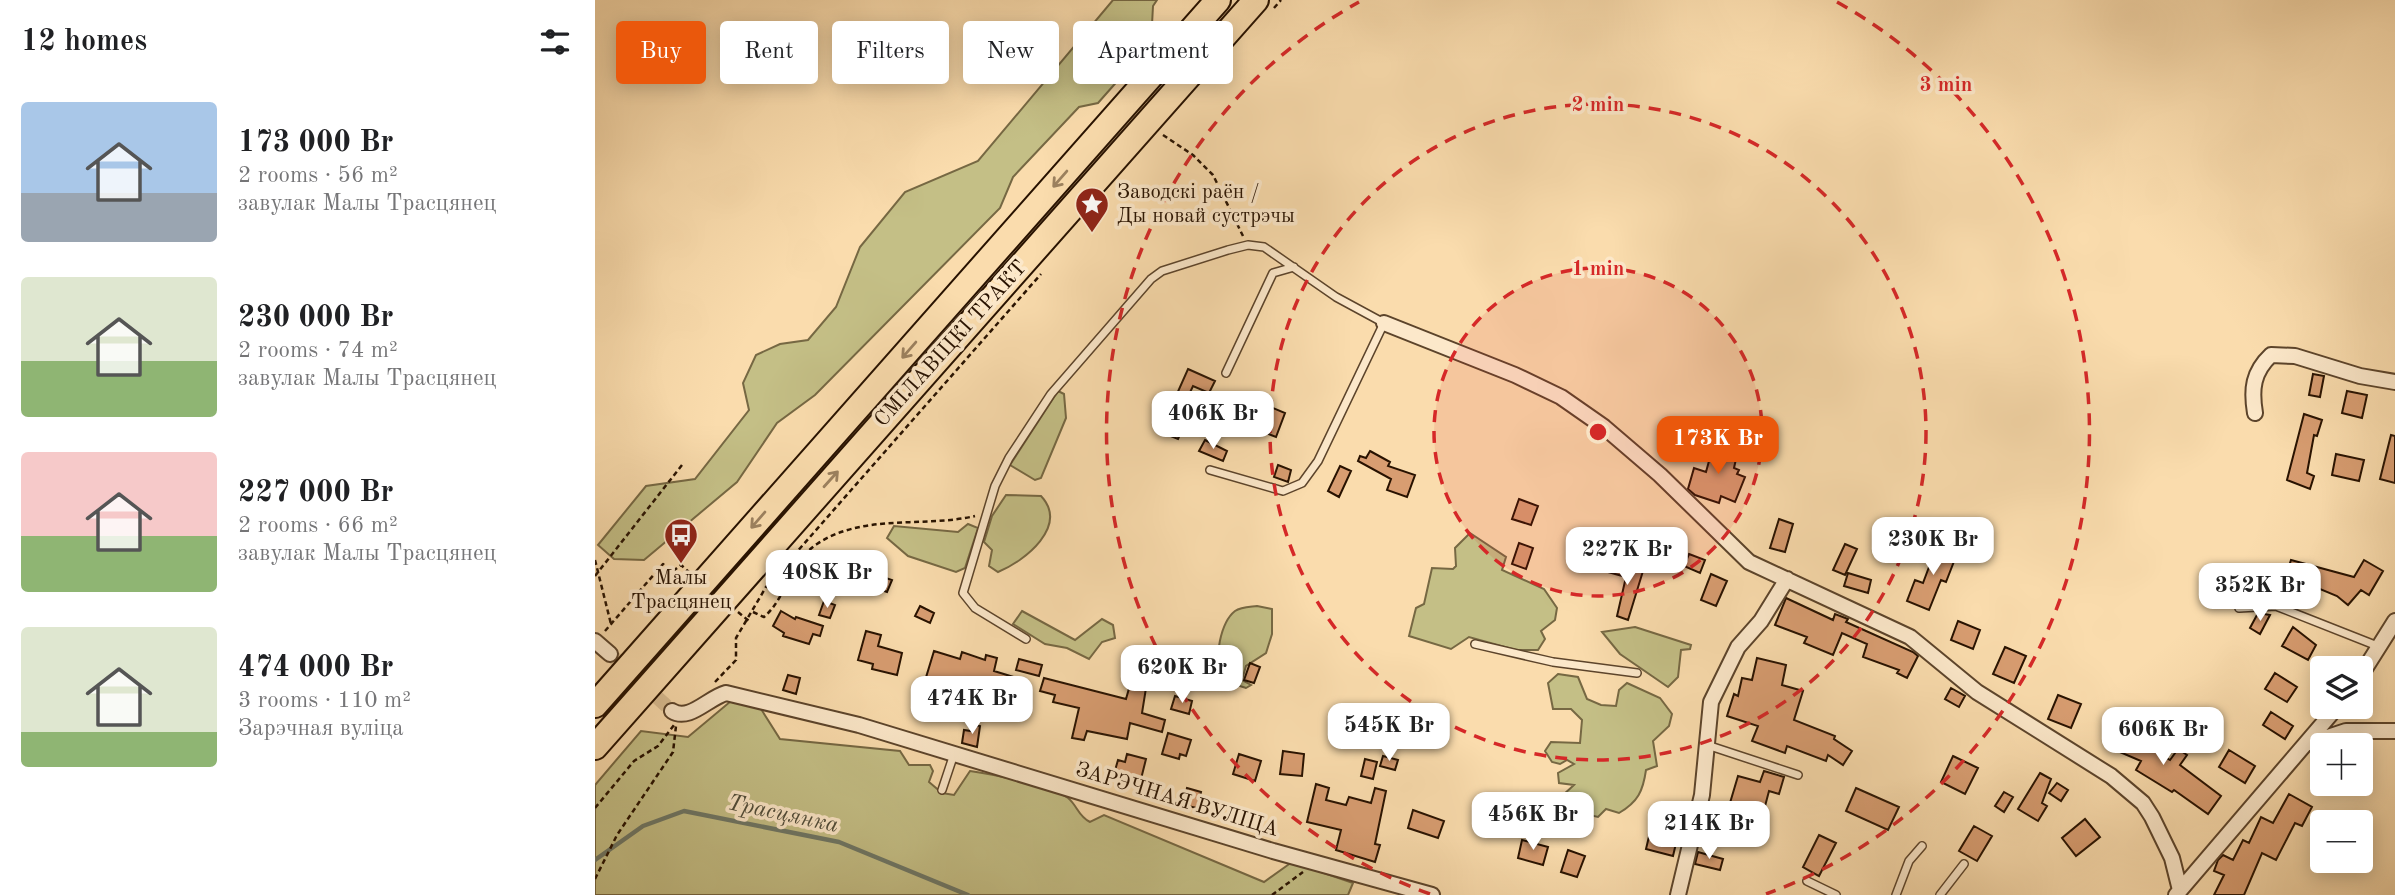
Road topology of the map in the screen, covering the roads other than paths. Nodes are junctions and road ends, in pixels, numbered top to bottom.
1 (1218, 0) edge
2 (1264, 5) edge
3 (1294, 267) junction
4 (1384, 323) junction
5 (1227, 373) dead end
6 (2395, 383) edge
7 (2255, 413) dead end
8 (1210, 470) dead end
9 (1787, 579) junction
10 (2239, 608) dead end
11 (2395, 621) edge
12 (1025, 639) dead end
13 (595, 641) edge
14 (1475, 644) dead end
15 (2381, 647) junction
16 (2373, 658) edge
17 (620, 659) junction
18 (1637, 673) dead end
19 (595, 705) edge
20 (672, 711) dead end
21 (2328, 719) edge
22 (2395, 731) edge
23 (2309, 743) junction
24 (1706, 744) junction
25 (595, 747) edge
26 (954, 754) junction
27 (1798, 775) dead end
28 (942, 790) dead end
29 (1922, 846) dead end
30 (1964, 864) dead end
31 (1807, 881) dead end
32 (2178, 893) edge
33 (1432, 895) edge
34 (1678, 895) edge
35 (1836, 895) edge
36 (1896, 895) edge
37 (1941, 895) edge

1 -> 17 highway, СМІЛАВІЦКІ ТРАКТ
25 -> 2 highway, СМІЛАВІЦКІ ТРАКТ
3 - 4 lane
3 - 5 lane
3 - 12 lane
4 - 8 lane
4 - 9 street
6 - 7 street
9 - 24 street
9 - 32 street
10 - 15 lane
11 - 15 street
13 - 17 street
14 - 18 lane
15 - 16 street
17 - 19 highway, СМІЛАВІЦКІ ТРАКТ
20 - 26 street, ЗАРЭЧНАЯ ВУЛІЦА
21 - 23 street
22 - 23 street
23 - 32 street
24 - 27 lane
24 - 34 street
26 - 28 lane
26 - 33 street, ЗАРЭЧНАЯ ВУЛІЦА
29 - 36 lane
30 - 37 lane
31 - 35 lane

